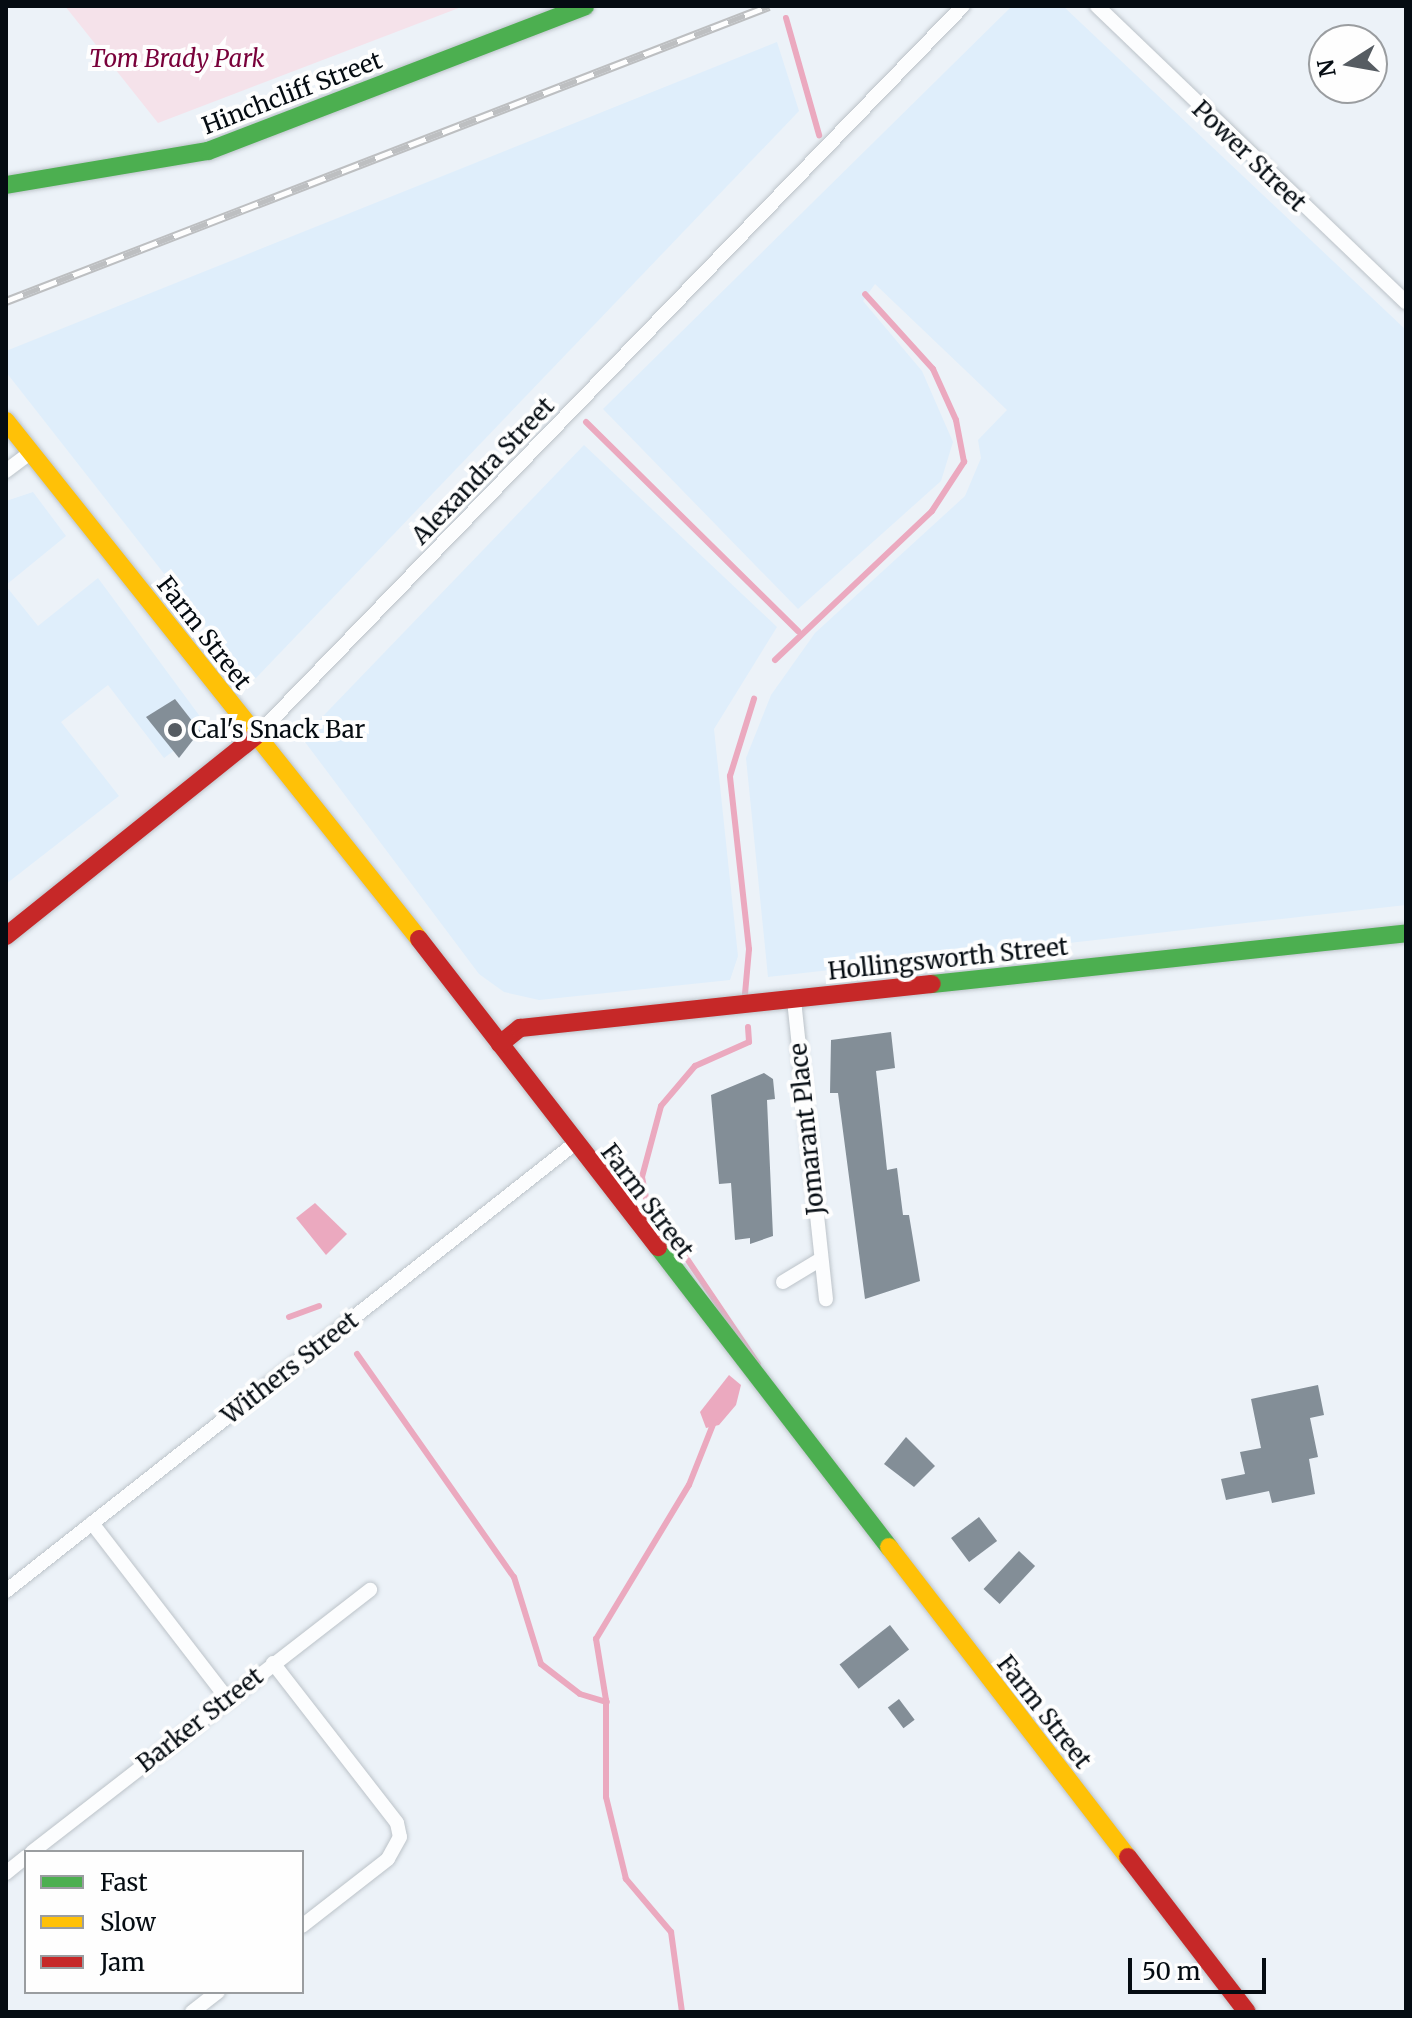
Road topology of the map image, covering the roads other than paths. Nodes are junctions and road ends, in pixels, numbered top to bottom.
1 (585, 6) edge
2 (963, 6) edge
3 (1097, 6) edge
4 (6, 185) edge
5 (1406, 302) edge
6 (6, 421) edge
7 (31, 452) junction
8 (6, 471) edge
9 (256, 736) junction
10 (1406, 933) edge
11 (6, 936) edge
12 (794, 1000) junction
13 (500, 1044) junction
14 (574, 1144) junction
15 (821, 1259) junction
16 (783, 1282) dead end
17 (826, 1299) dead end
18 (92, 1523) junction
19 (370, 1590) dead end
20 (6, 1591) edge
21 (273, 1663) junction
22 (227, 1698) junction
23 (35, 1850) edge
24 (24, 1859) edge
25 (6, 1873) edge
26 (304, 1924) edge
27 (215, 1994) edge
28 (192, 2012) edge
29 (1247, 2012) edge

1 - 4 street, Hinchcliff Street
2 - 9 street, Alexandra Street
3 - 5 street, Power Street
6 - 7 street, Farm Street
7 - 8 street
7 - 9 street, Farm Street
9 - 11 street, Alexandra Street
9 - 13 street, Farm Street
10 - 12 street, Hollingsworth Street
12 - 13 street, Hollingsworth Street
12 - 15 street, Jomarant Place
13 - 14 street, Farm Street
14 - 18 street, Withers Street
14 - 29 street, Farm Street
15 - 16 street
15 - 17 street, Jomarant Place
18 - 20 street, Withers Street
18 - 22 street
19 - 21 street, Barker Street
21 - 22 street, Barker Street
21 - 26 street
22 - 23 street, Barker Street
24 - 25 street
27 - 28 street

